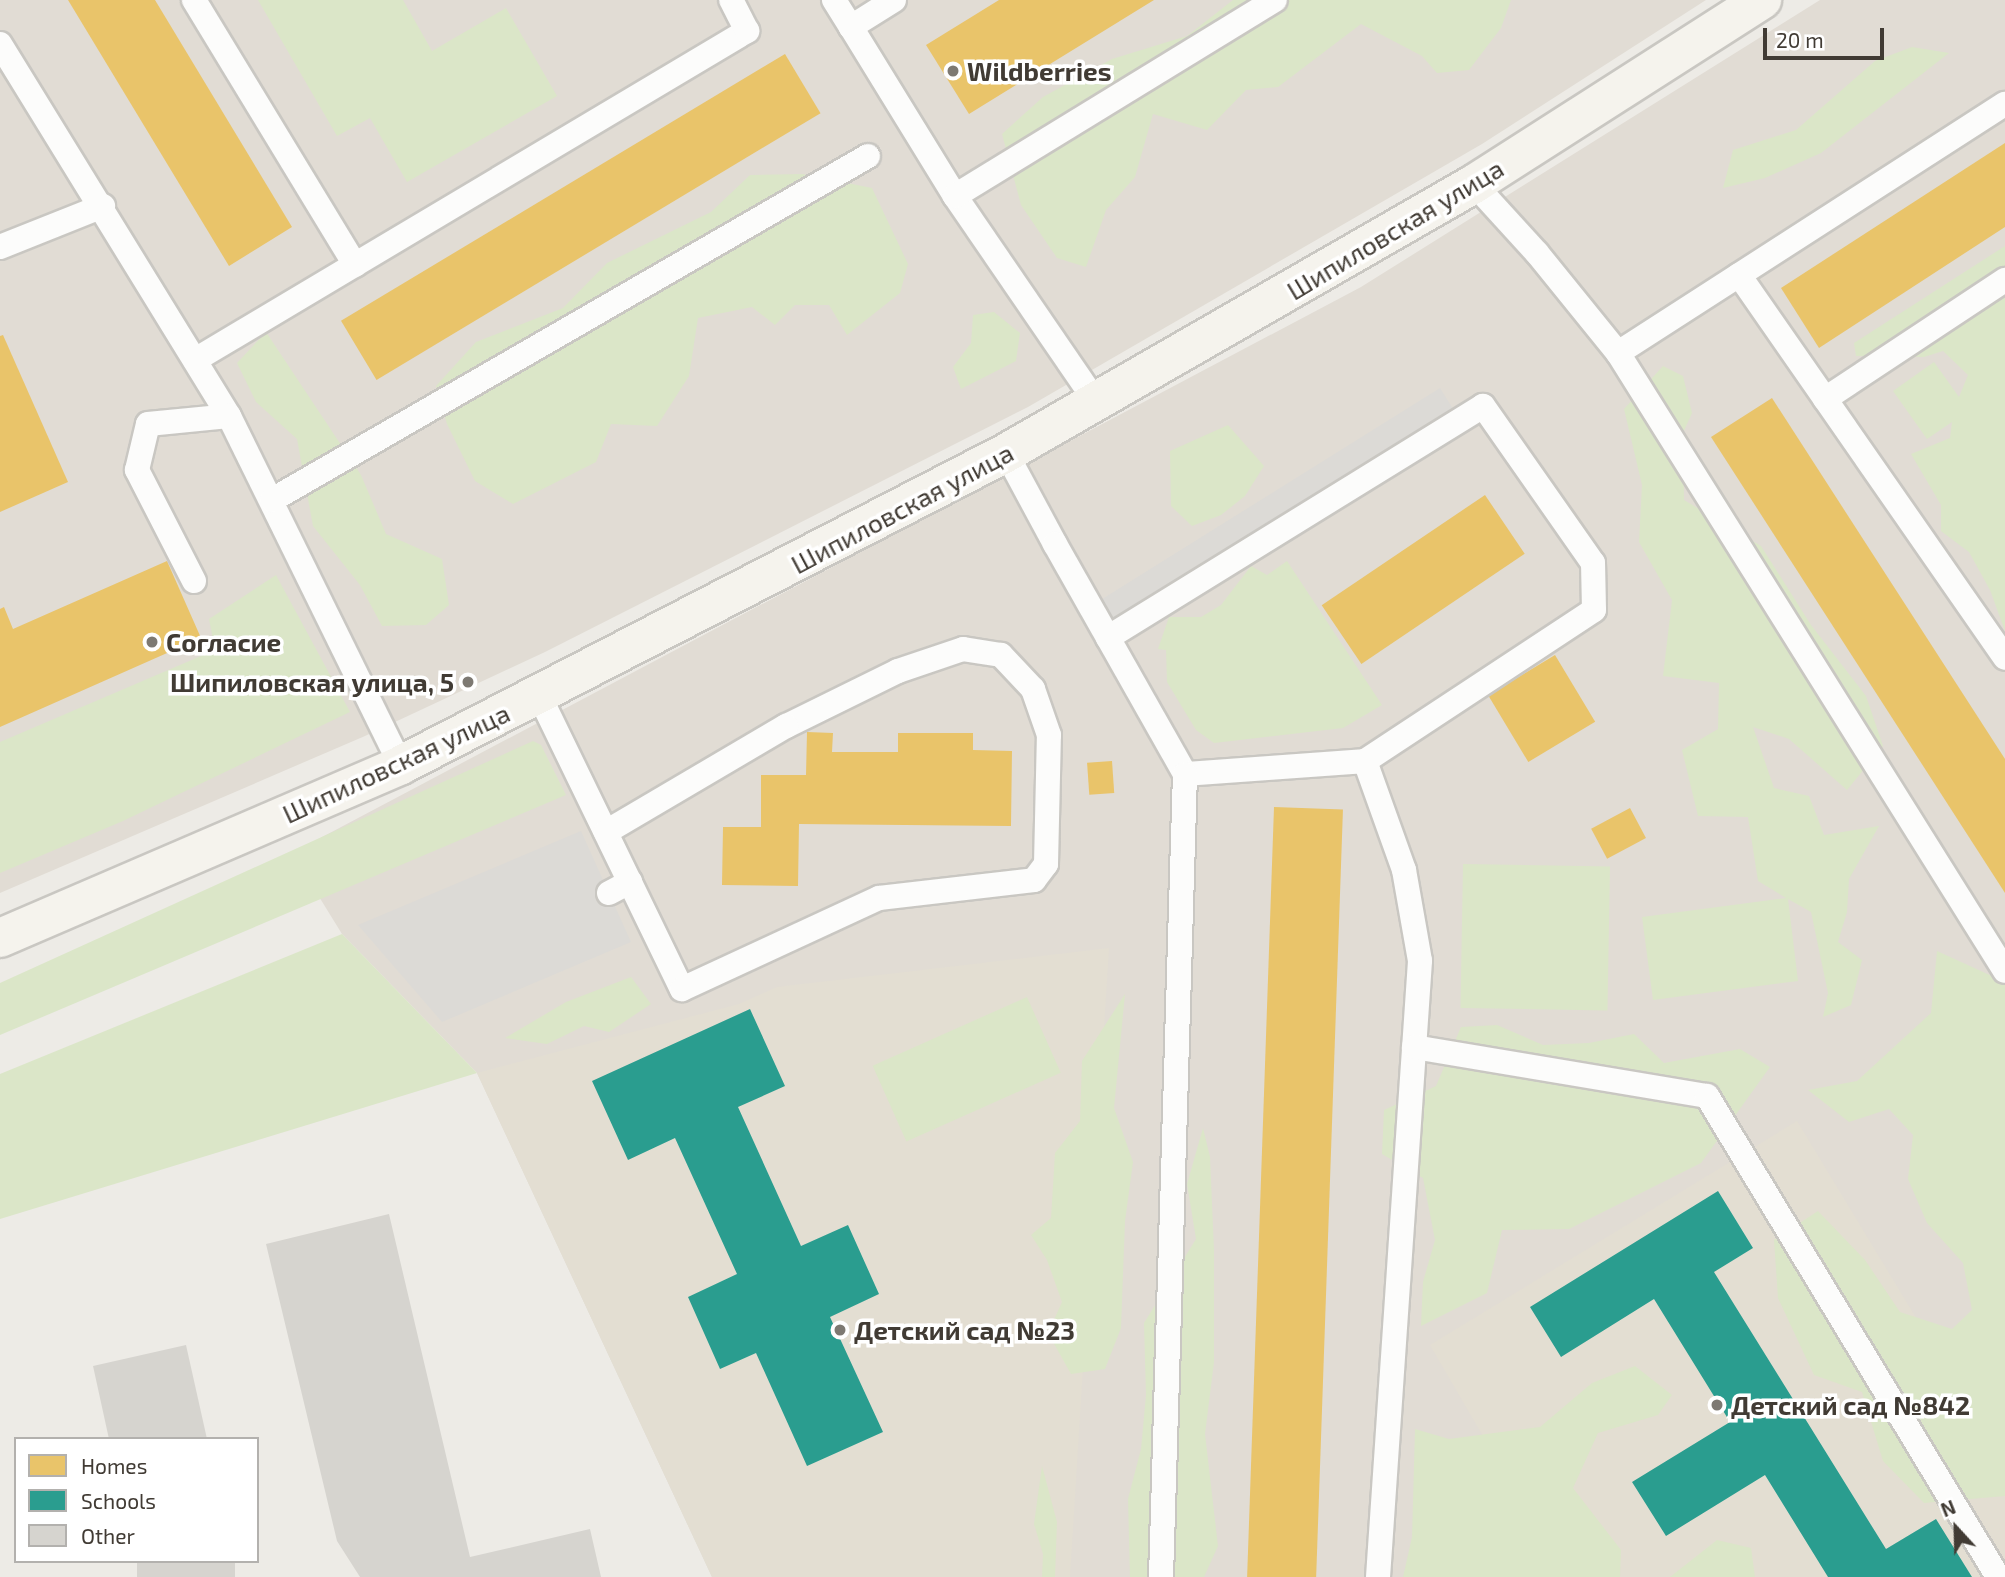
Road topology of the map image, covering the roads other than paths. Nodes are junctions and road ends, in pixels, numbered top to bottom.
1 (194, 0) edge
2 (731, 0) edge
3 (834, 0) edge
4 (894, 0) edge
5 (1275, 0) edge
6 (1762, 0) edge
7 (851, 27) junction
8 (0, 44) edge
9 (2005, 104) edge
10 (868, 156) dead end
11 (1474, 184) junction
12 (955, 196) junction
13 (103, 206) junction
14 (0, 247) edge
15 (355, 265) junction
16 (1739, 275) junction
17 (2005, 280) edge
18 (1618, 353) junction
19 (195, 360) junction
20 (1825, 399) junction
21 (1097, 403) junction
22 (229, 416) junction
23 (1006, 453) junction
24 (272, 500) junction
25 (194, 581) dead end
26 (1108, 638) junction
27 (2005, 659) edge
28 (539, 695) junction
29 (1364, 761) junction
30 (401, 765) junction
31 (1185, 774) junction
32 (606, 832) junction
33 (0, 938) edge
34 (2005, 971) edge
35 (1414, 1047) junction
36 (1161, 1577) edge
37 (1378, 1577) edge
38 (1998, 1577) edge

1 - 15 lane
2 - 15 lane
3 - 7 lane
4 - 7 lane
5 - 12 lane
6 - 11 main road, Шипиловская улица
7 - 12 lane
8 - 13 lane
9 - 16 lane
10 - 24 lane
11 - 18 lane
11 - 21 main road, Шипиловская улица
12 - 21 lane
13 - 14 lane
13 - 19 lane
15 - 19 lane
16 - 18 lane
16 - 20 lane
17 - 20 lane
18 - 34 lane
19 - 22 lane
20 - 27 lane
21 - 23 main road, Шипиловская улица
22 - 24 lane
22 - 25 lane
23 - 26 lane
23 - 28 main road, Шипиловская улица
24 - 30 lane
26 - 29 lane
26 - 31 lane
28 - 30 main road, Шипиловская улица
28 - 32 lane
29 - 31 lane
29 - 35 lane
30 - 33 main road, Шипиловская улица
31 - 36 lane
32 - 32 lane
35 - 37 lane
35 - 38 lane

